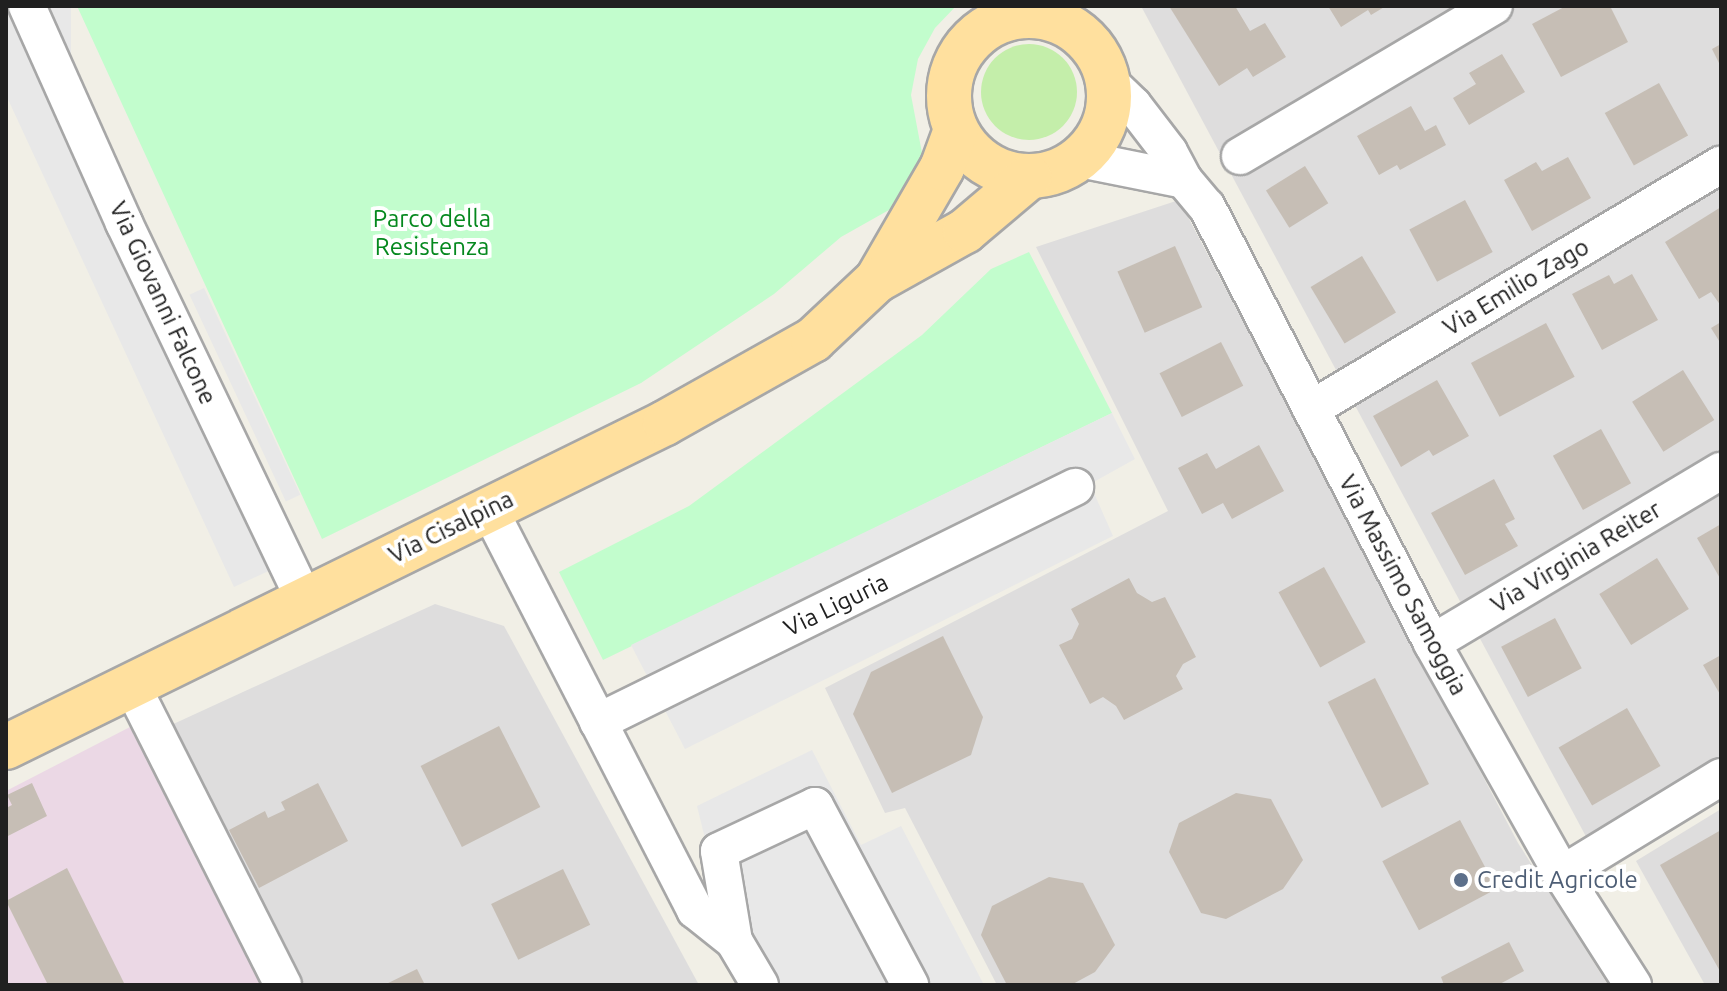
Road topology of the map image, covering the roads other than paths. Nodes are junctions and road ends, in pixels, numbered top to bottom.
1 (27, 6) edge
2 (1481, 9) edge
3 (1015, 12) edge
4 (1081, 22) edge
5 (1108, 81) junction
6 (956, 130) junction
7 (1240, 156) dead end
8 (1080, 159) junction
9 (1721, 165) edge
10 (1029, 177) junction
11 (1184, 180) junction
12 (877, 280) junction
13 (1311, 409) junction
14 (1721, 471) edge
15 (1075, 487) dead end
16 (489, 509) junction
17 (304, 598) junction
18 (1432, 643) junction
19 (131, 684) junction
20 (598, 722) junction
21 (6, 747) edge
22 (1721, 777) edge
23 (1562, 874) junction
24 (734, 941) junction
25 (283, 985) edge
26 (760, 985) edge
27 (910, 985) edge
28 (1633, 985) edge

1 - 17 street, Via Giovanni Falcone
2 - 7 street
3 - 4 main road, Via Cisalpina
3 - 6 main road, Via Cisalpina
4 - 5 main road, Via Cisalpina
5 - 8 main road, Via Cisalpina
5 - 11 street, Via Massimo Samoggia
6 - 10 main road
6 - 12 main road, Via Cisalpina
8 - 10 main road, Via Cisalpina
8 - 11 street
9 - 13 street, Via Emilio Zago
10 - 12 main road, Via Cisalpina
11 - 13 street, Via Massimo Samoggia
12 - 16 main road, Via Cisalpina
13 - 18 street, Via Massimo Samoggia
14 - 18 street, Via Virginia Reiter
15 - 20 street, Via Liguria
16 - 17 main road, Via Cisalpina
16 - 20 street
17 - 19 main road, Via Cisalpina
18 - 23 street, Via Massimo Samoggia
19 - 21 main road, Via Cisalpina
19 - 25 street
20 - 24 street
22 - 23 street
23 - 28 street, Via Massimo Samoggia
24 - 26 street
24 - 27 street

